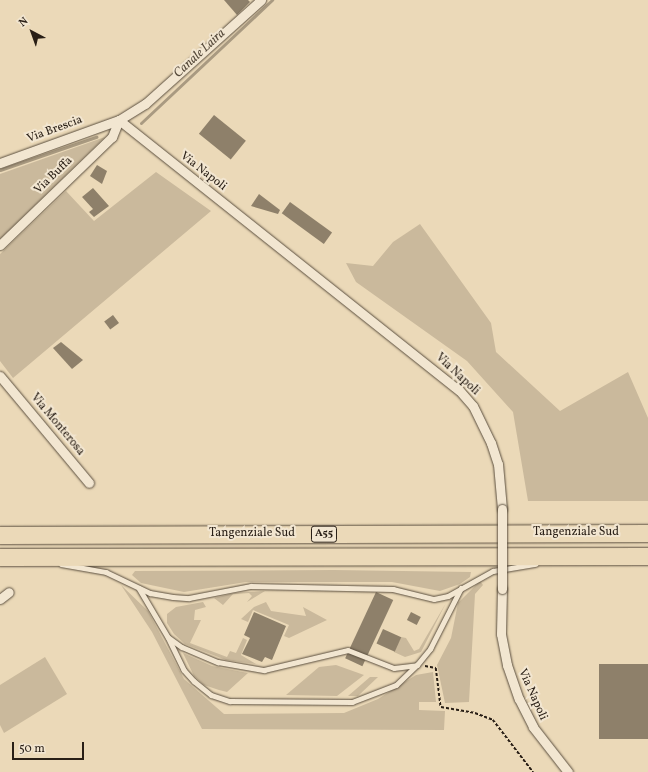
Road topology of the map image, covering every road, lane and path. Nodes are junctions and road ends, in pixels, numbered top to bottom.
1 (261, 0) edge
2 (118, 120) junction
3 (0, 163) edge
4 (0, 245) edge
5 (2, 382) edge
6 (90, 483) dead end
7 (648, 533) edge
8 (0, 535) edge
9 (565, 556) junction
10 (648, 556) edge
11 (0, 557) edge
12 (40, 557) junction
13 (462, 587) junction
14 (139, 588) junction
15 (9, 592) dead end
16 (0, 599) edge
17 (168, 637) junction
18 (417, 665) junction
19 (533, 772) edge
20 (568, 772) edge

1 - 2 street, Via Brescia
2 - 3 street, Via Brescia
2 - 4 street, Via Buffa
2 - 20 street, Via Napoli, bridge
5 - 6 street, Via Monterosa
7 - 8 highway, Tangenziale Sud / A55
9 - 10 highway, Tangenziale Sud / A55
9 - 12 highway, Tangenziale Sud / A55
9 - 13 lane
11 - 12 highway, Tangenziale Sud / A55
12 - 14 lane
13 - 14 lane
13 - 18 lane
14 - 17 lane
15 - 16 street
17 - 18 lane
17 - 18 lane
18 - 19 path

